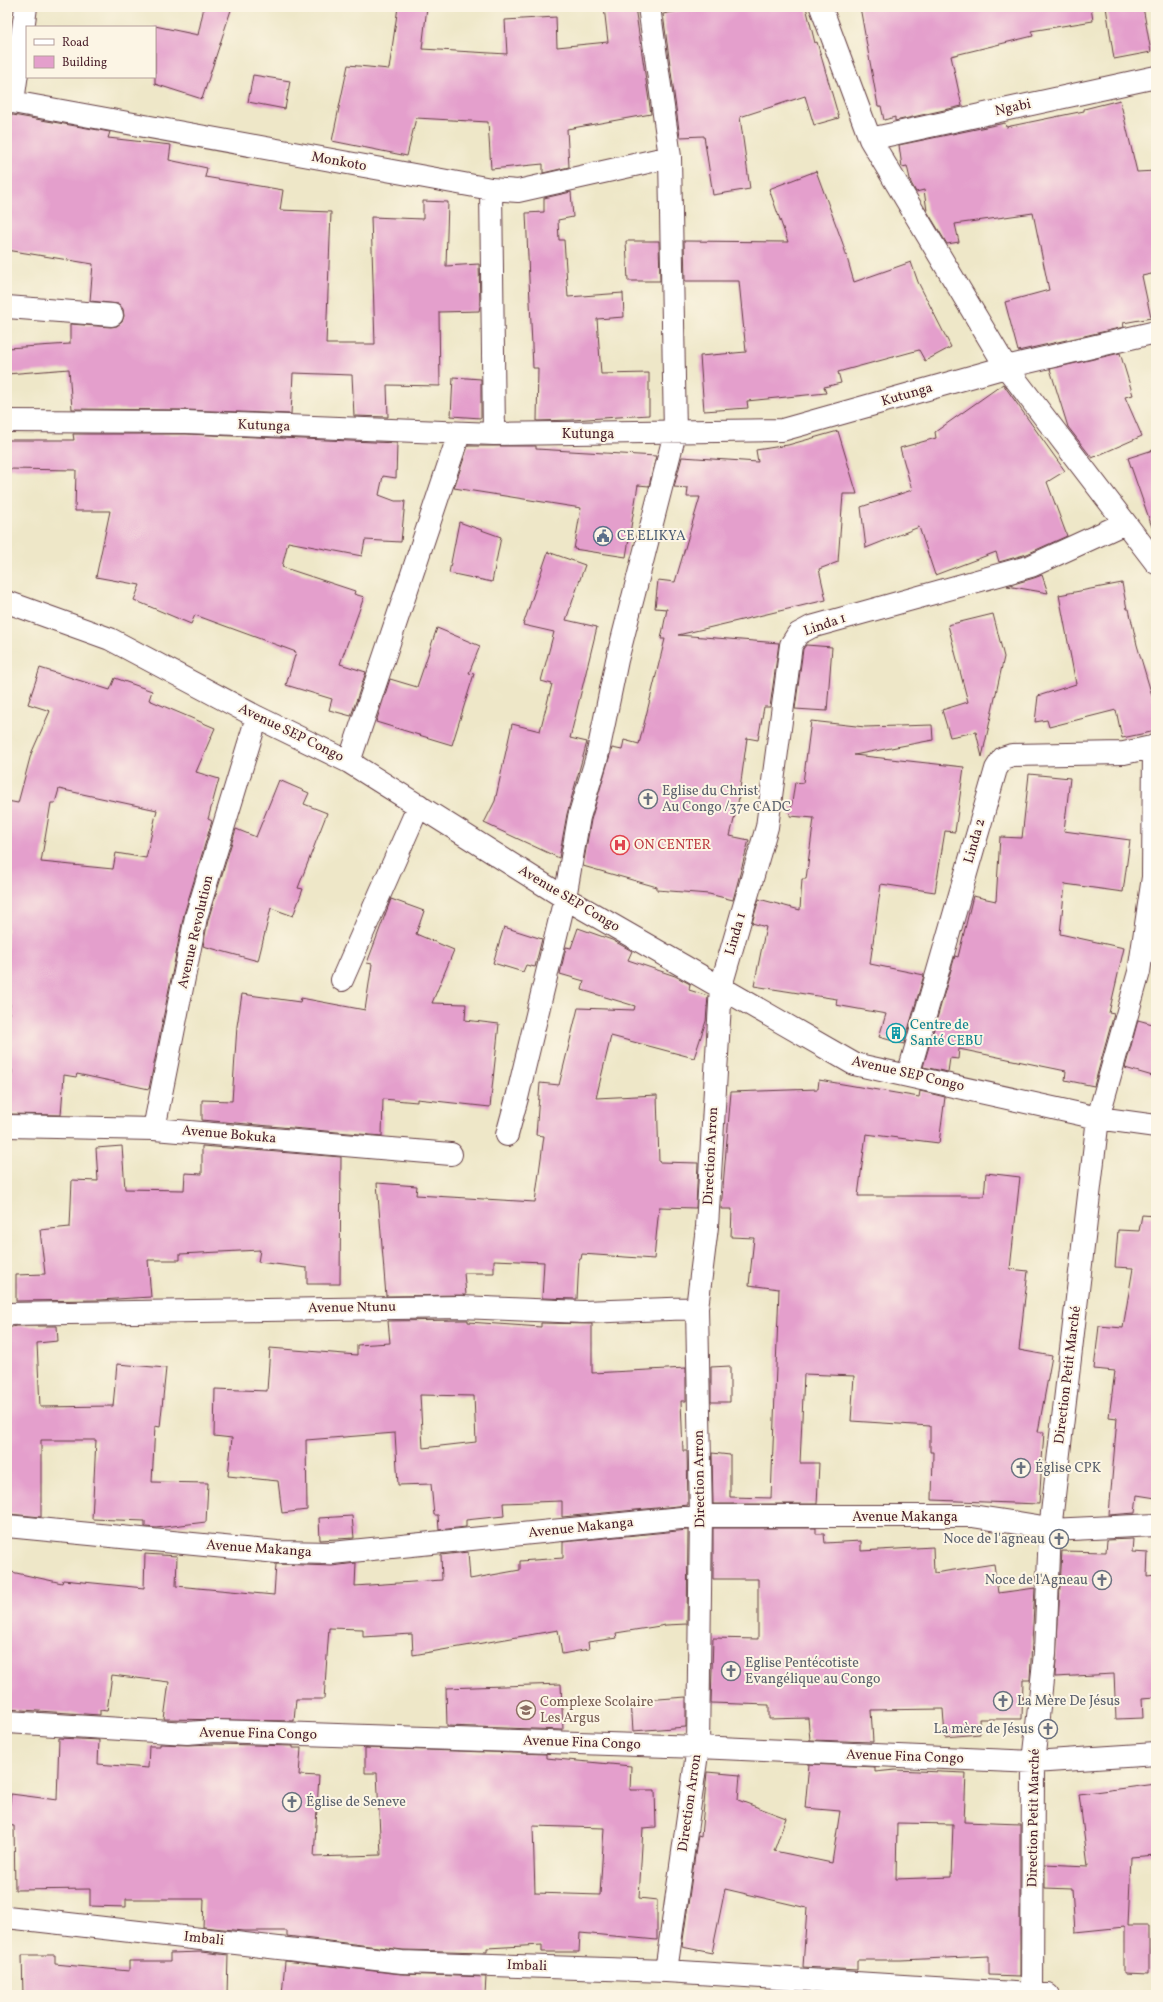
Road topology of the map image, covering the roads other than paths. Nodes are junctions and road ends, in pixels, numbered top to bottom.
1 (26, 7) edge
2 (648, 7) edge
3 (821, 7) edge
4 (1156, 77) edge
5 (10, 101) edge
6 (870, 139) junction
7 (670, 157) junction
8 (490, 189) junction
9 (7, 307) edge
10 (112, 315) dead end
11 (1156, 332) edge
12 (1006, 367) junction
13 (7, 421) edge
14 (675, 433) junction
15 (459, 434) junction
16 (494, 434) junction
17 (1125, 523) junction
18 (1156, 563) edge
19 (7, 602) edge
20 (257, 717) junction
21 (1155, 746) edge
22 (349, 762) junction
23 (419, 805) junction
24 (565, 898) junction
25 (342, 980) dead end
26 (721, 986) junction
27 (908, 1075) junction
28 (1098, 1118) junction
29 (7, 1126) edge
30 (1156, 1126) edge
31 (154, 1128) junction
32 (507, 1135) dead end
33 (451, 1154) dead end
34 (697, 1308) junction
35 (7, 1314) edge
36 (701, 1516) junction
37 (1156, 1525) edge
38 (7, 1526) edge
39 (1050, 1530) junction
40 (7, 1722) edge
41 (698, 1747) junction
42 (1156, 1754) edge
43 (1034, 1762) junction
44 (7, 1917) edge
45 (666, 1971) junction
46 (1040, 1994) edge

1 - 5 street
2 - 7 street
3 - 6 street
4 - 6 street, Ngabi
5 - 8 street, Monkoto
6 - 12 street
7 - 8 street, Monkoto
7 - 14 street
8 - 16 street
9 - 10 street
11 - 12 street, Kutunga
12 - 14 street, Kutunga
12 - 17 street
13 - 15 street, Kutunga
14 - 16 street, Kutunga
14 - 24 street
15 - 16 street, Kutunga
15 - 22 street
17 - 18 street
17 - 26 street, Linda 1
19 - 20 street, Avenue SEP Congo
20 - 22 street, Avenue SEP Congo
20 - 31 street, Avenue Revolution
21 - 27 street, Linda 2
21 - 28 street, Direction Petit Marché
22 - 23 street, Avenue SEP Congo
23 - 24 street, Avenue SEP Congo
23 - 25 street
24 - 26 street, Avenue SEP Congo
24 - 32 street
26 - 27 street, Avenue SEP Congo
26 - 34 street, Direction Arron
27 - 28 street, Avenue SEP Congo
28 - 30 street, Avenue SEP Congo
28 - 39 street, Direction Petit Marché
29 - 31 street, Avenue Bokuka
31 - 33 street, Avenue Bokuka
34 - 35 street, Avenue Ntunu
34 - 36 street, Direction Arron
36 - 38 street, Avenue Makanga
36 - 39 street, Avenue Makanga
36 - 41 street, Direction Arron
37 - 39 street, Avenue Makanga
39 - 43 street, Direction Petit Marché
40 - 41 street, Avenue Fina Congo
41 - 43 street, Avenue Fina Congo
41 - 45 street, Direction Arron
42 - 43 street, Avenue Fina Congo
43 - 46 street, Direction Petit Marché
44 - 45 street, Imbali
45 - 46 street, Imbali

